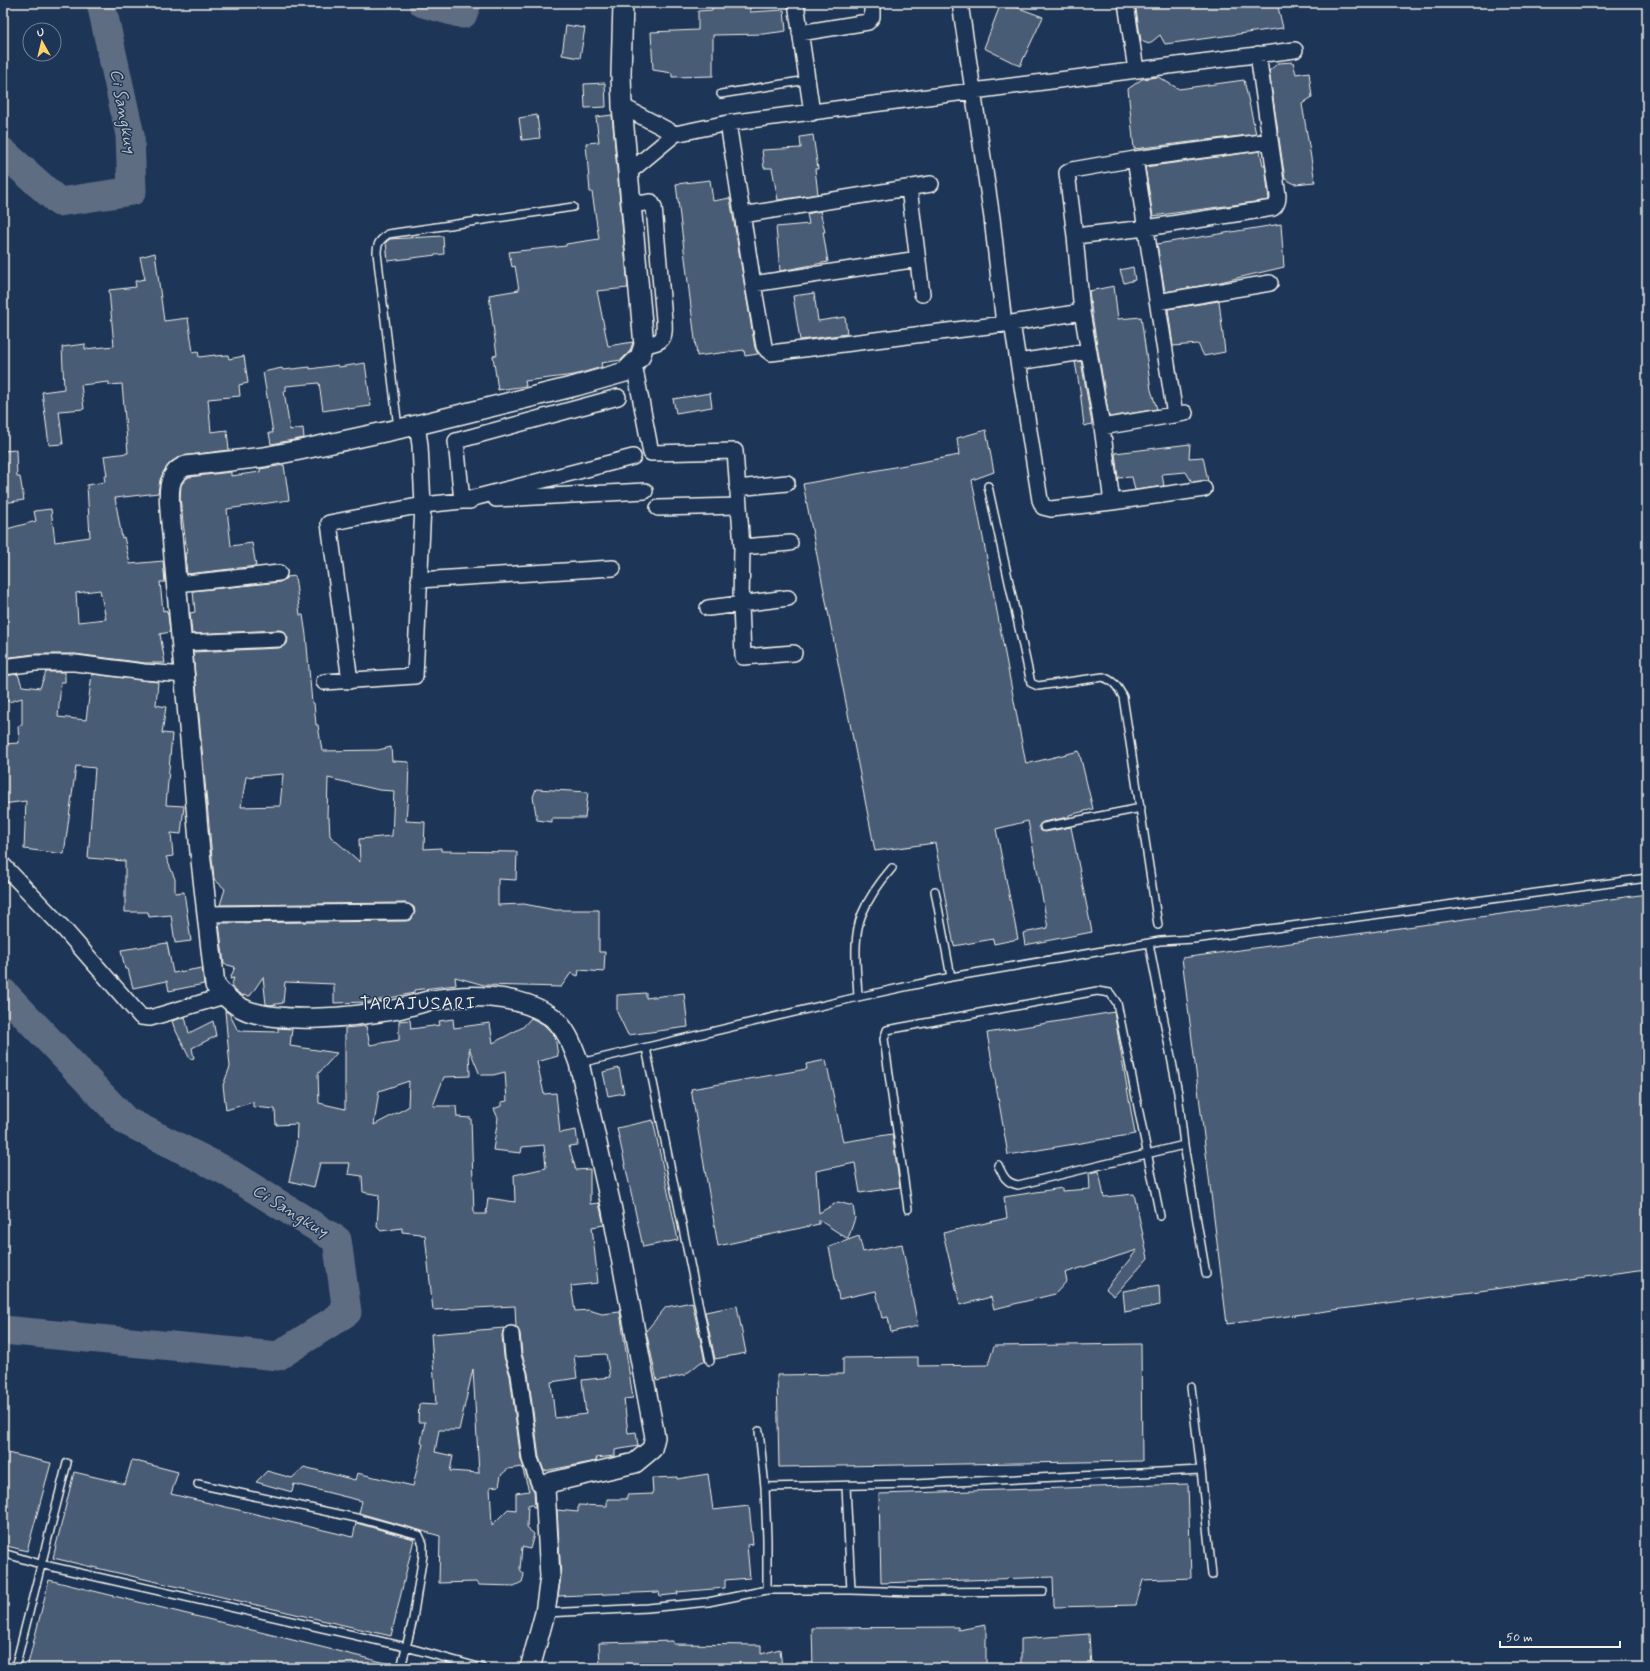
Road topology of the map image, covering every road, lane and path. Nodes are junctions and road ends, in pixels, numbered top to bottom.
1 (623, 3) edge
2 (796, 3) edge
3 (872, 3) edge
4 (960, 3) edge
5 (1126, 3) edge
6 (800, 33) junction
7 (1295, 50) dead end
8 (1258, 54) junction
9 (1136, 70) junction
10 (807, 80) junction
11 (973, 90) junction
12 (721, 94) dead end
13 (622, 106) junction
14 (812, 113) junction
15 (728, 123) junction
16 (675, 134) junction
17 (1270, 141) junction
18 (1135, 159) junction
19 (628, 173) junction
20 (931, 184) dead end
21 (909, 188) junction
22 (573, 207) dead end
23 (743, 216) junction
24 (1146, 228) junction
25 (1075, 236) junction
26 (918, 259) junction
27 (1270, 283) dead end
28 (753, 284) junction
29 (922, 294) dead end
30 (1157, 302) junction
31 (1082, 312) junction
32 (1008, 324) junction
33 (1089, 352) junction
34 (1018, 362) junction
35 (634, 364) junction
36 (618, 397) dead end
37 (417, 424) junction
38 (1102, 427) junction
39 (398, 428) junction
40 (633, 457) dead end
41 (787, 483) dead end
42 (988, 486) dead end
43 (737, 488) junction
44 (1204, 489) dead end
45 (645, 491) dead end
46 (462, 501) junction
47 (1112, 502) junction
48 (423, 505) junction
49 (739, 506) junction
50 (658, 508) dead end
51 (790, 543) dead end
52 (742, 547) junction
53 (613, 568) dead end
54 (279, 573) dead end
55 (419, 580) junction
56 (177, 584) junction
57 (788, 598) dead end
58 (741, 604) junction
59 (708, 608) dead end
60 (280, 639) dead end
61 (182, 643) junction
62 (794, 653) dead end
63 (3, 667) edge
64 (186, 675) junction
65 (350, 681) junction
66 (324, 682) dead end
67 (1141, 808) junction
68 (1044, 827) dead end
69 (3, 865) edge
70 (892, 868) dead end
71 (1647, 878) edge
72 (935, 891) dead end
73 (406, 912) dead end
74 (207, 914) junction
75 (1158, 925) dead end
76 (1149, 943) junction
77 (951, 977) junction
78 (224, 996) junction
79 (858, 997) junction
80 (646, 1048) junction
81 (579, 1063) junction
82 (1184, 1145) junction
83 (1146, 1154) junction
84 (998, 1165) dead end
85 (908, 1209) dead end
86 (1160, 1216) dead end
87 (1206, 1274) dead end
88 (511, 1334) dead end
89 (710, 1361) dead end
90 (1191, 1387) dead end
91 (759, 1431) dead end
92 (67, 1463) dead end
93 (1201, 1470) junction
94 (198, 1484) dead end
95 (846, 1486) junction
96 (765, 1487) junction
97 (545, 1488) junction
98 (3, 1553) edge
99 (40, 1564) junction
100 (1212, 1575) dead end
101 (767, 1590) junction
102 (851, 1590) junction
103 (1043, 1591) dead end
104 (545, 1613) junction
105 (406, 1647) junction
106 (15, 1668) edge
107 (401, 1668) edge
108 (482, 1668) edge
109 (530, 1668) edge

1 - 13 street
2 - 6 street
3 - 6 street
4 - 11 street
5 - 9 street
6 - 10 street
7 - 8 street
8 - 9 street
8 - 17 street
9 - 11 street
10 - 12 lane
10 - 14 street
11 - 14 street
11 - 32 street
13 - 16 street
13 - 19 street
14 - 15 street
15 - 16 street
15 - 23 street
16 - 19 street
17 - 18 street
17 - 24 street
18 - 24 street
18 - 25 street
19 - 35 street
20 - 21 street
21 - 23 street
21 - 26 street
22 - 39 lane
23 - 28 street
24 - 25 street
24 - 30 street
25 - 31 street
26 - 28 street
26 - 29 street
27 - 30 street
28 - 32 street
30 - 38 street
31 - 32 street
31 - 33 street
32 - 34 street
33 - 34 street
33 - 38 street
34 - 47 street
35 - 37 street
35 - 43 street
36 - 46 street
37 - 39 street
37 - 48 street
38 - 47 street
39 - 56 street
40 - 46 street
41 - 43 street
42 - 67 lane
43 - 49 street
44 - 47 street
45 - 46 street
46 - 48 street
48 - 55 street
48 - 65 street
49 - 50 street
49 - 52 street
51 - 52 street
52 - 58 street
53 - 55 street
54 - 56 street
55 - 65 street
56 - 61 street
57 - 58 street
58 - 59 street
58 - 62 street
60 - 61 street
61 - 64 street
63 - 64 street
64 - 74 street
65 - 66 street
67 - 68 lane
67 - 75 lane
69 - 78 street
70 - 79 lane
71 - 76 lane
72 - 77 lane
73 - 74 street
74 - 78 street
76 - 77 lane
76 - 82 lane
77 - 79 lane
78 - 81 street
79 - 80 lane
80 - 81 lane
80 - 89 lane
81 - 97 street
82 - 83 lane
82 - 87 lane
83 - 84 lane
83 - 85 lane
83 - 86 lane
88 - 97 street
90 - 93 lane
91 - 96 lane
92 - 99 lane
93 - 95 lane
93 - 100 lane
94 - 105 lane
95 - 96 lane
95 - 102 lane
96 - 101 lane
97 - 104 street
98 - 99 lane
99 - 105 lane
99 - 106 lane
101 - 102 lane
101 - 104 lane
102 - 103 lane
104 - 109 street
105 - 107 lane
105 - 108 lane

